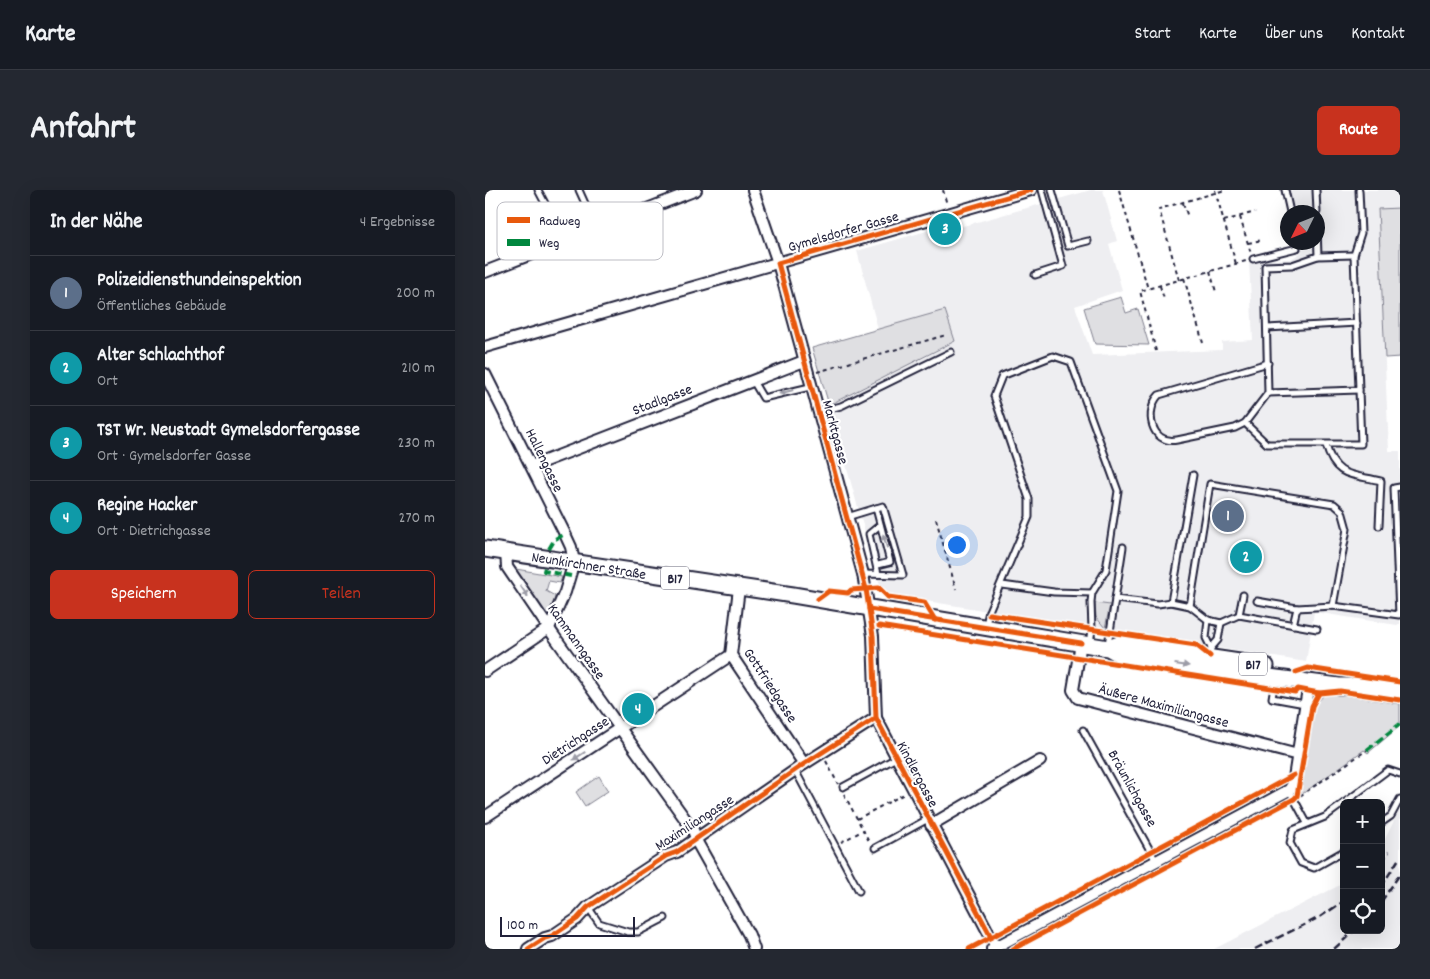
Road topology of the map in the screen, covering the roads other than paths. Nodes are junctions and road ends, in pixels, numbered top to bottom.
1 (538, 190) edge
2 (579, 190) edge
3 (696, 190) edge
4 (753, 190) edge
5 (1031, 190) edge
6 (1043, 190) edge
7 (1052, 190) edge
8 (1285, 190) edge
9 (1316, 190) edge
10 (1359, 190) edge
11 (544, 202) edge
12 (584, 202) edge
13 (663, 203) edge
14 (1288, 205) edge
15 (1317, 205) edge
16 (1087, 241) dead end
17 (1289, 250) edge
18 (1318, 250) edge
19 (1354, 255) junction
20 (1318, 256) junction
21 (1253, 259) road end
22 (517, 260) edge
23 (778, 262) junction
24 (485, 272) edge
25 (1035, 275) dead end
26 (1357, 323) junction
27 (1267, 328) junction
28 (485, 346) edge
29 (951, 352) dead end
30 (804, 361) junction
31 (1268, 363) junction
32 (485, 374) edge
33 (752, 380) junction
34 (810, 387) junction
35 (1359, 390) junction
36 (1268, 393) junction
37 (817, 412) junction
38 (1245, 423) junction
39 (1326, 445) junction
40 (532, 466) junction
41 (1193, 475) dead end
42 (1400, 487) edge
43 (876, 508) junction
44 (846, 517) junction
45 (880, 525) junction
46 (1379, 526) dead end
47 (1123, 547) dead end
48 (485, 549) edge
49 (506, 552) junction
50 (574, 562) junction
51 (878, 565) junction
52 (863, 574) junction
53 (879, 574) junction
54 (1002, 584) junction
55 (739, 588) junction
56 (1092, 593) junction
57 (1243, 595) dead end
58 (1115, 598) junction
59 (1257, 601) dead end
60 (1171, 602) junction
61 (1190, 606) junction
62 (1333, 606) junction
63 (1297, 608) junction
64 (869, 609) junction
65 (1239, 616) junction
66 (1209, 620) junction
67 (1221, 623) junction
68 (1293, 625) junction
69 (549, 628) junction
70 (985, 628) junction
71 (1317, 629) dead end
72 (1085, 644) junction
73 (1108, 648) junction
74 (731, 655) junction
75 (1210, 658) junction
76 (485, 671) edge
77 (1276, 677) junction
78 (1309, 682) junction
79 (1371, 686) junction
80 (1400, 691) edge
81 (1305, 704) junction
82 (876, 718) junction
83 (620, 729) junction
84 (1083, 730) dead end
85 (1297, 755) junction
86 (896, 758) junction
87 (1041, 761) dead end
88 (804, 764) junction
89 (795, 770) junction
90 (1400, 774) edge
91 (843, 786) dead end
92 (1293, 793) junction
93 (1349, 799) edge
94 (1400, 799) edge
95 (1340, 806) edge
96 (485, 817) edge
97 (1385, 820) edge
98 (930, 822) junction
99 (1307, 823) junction
100 (696, 838) junction
101 (875, 848) road end
102 (1340, 853) edge
103 (1156, 862) junction
104 (859, 891) dead end
105 (589, 907) junction
106 (665, 918) dead end
107 (994, 948) edge
108 (528, 949) edge
109 (754, 949) edge

1 - 11 lane
2 - 12 lane
3 - 13 street
4 - 23 street, Marktgasse
5 - 23 street, Gymelsdorfer Gasse
6 - 25 lane
7 - 16 lane
8 - 14 lane
9 - 15 lane
10 - 19 lane
17 - 21 lane
18 - 20 lane
19 - 20 lane
19 - 26 lane
20 - 27 lane
22 - 24 street
23 - 28 street, Gymelsdorfer Gasse
23 - 30 street, Marktgasse
26 - 27 lane
26 - 35 lane
27 - 31 lane
29 - 37 lane
30 - 33 street, Stadlgasse
30 - 34 street, Marktgasse
31 - 36 lane
31 - 38 lane
32 - 40 street, Hallengasse
34 -> 33 lane
33 - 40 street, Stadlgasse
34 - 37 street, Marktgasse
35 - 36 lane
35 - 39 lane
36 - 38 lane
37 - 44 street, Marktgasse
38 - 39 lane
39 - 46 lane
40 - 50 street, Hallengasse
41 - 60 lane
42 - 62 lane
43 - 44 lane
43 - 45 lane
43 - 53 lane
44 - 52 street, Marktgasse
45 - 51 lane
51 -> 45 lane
47 - 58 lane
48 - 49 main road, Neunkirchner Straße / B17
49 - 50 main road, Neunkirchner Straße / B17
49 -> 69 street, Kammanngasse
50 - 55 main road, Neunkirchner Straße / B17
50 - 69 street
51 - 53 lane
52 - 53 lane
52 - 64 street, Marktgasse
54 - 56 lane
54 - 56 lane
54 - 70 lane
55 - 64 main road, Neunkirchner Straße / B17
55 - 74 street, Gottfriedgasse
56 - 72 lane
57 - 65 lane
58 - 60 lane
58 - 73 lane
59 - 63 lane
60 - 61 lane
61 - 62 lane
61 - 66 lane
62 - 63 lane
63 - 68 lane
64 - 70 main road, Neunkirchner Straße / B17
64 - 82 street, Kindlergasse
65 - 67 lane
65 - 68 lane
66 - 67 lane
66 - 75 lane
67 - 75 lane
68 - 71 lane
69 - 76 street
69 - 83 street, Kammanngasse
70 - 72 main road, Neunkirchner Straße / B17
72 - 73 main road, Neunkirchner Straße / B17
72 - 85 street, Äußere Maximiliangasse
73 - 75 main road, Neunkirchner Straße / B17
74 - 83 street, Dietrichgasse
74 - 88 street, Gottfriedgasse
75 - 77 main road, Neunkirchner Straße / B17
75 - 79 main road, Neunkirchner Straße / B17
77 - 78 main road, Neunkirchner Straße / B17
77 - 81 lane
78 - 79 main road, Neunkirchner Straße / B17
78 - 81 street
79 - 80 main road, Neunkirchner Straße / B17
81 - 85 street
82 - 86 street, Kindlergasse
82 - 88 street, Maximiliangasse
83 -> 96 street, Dietrichgasse
83 - 100 street, Kammanngasse
84 - 103 lane, Bräunlichgasse
85 - 92 street
86 - 91 lane
86 - 98 street, Kindlergasse
87 - 98 street
88 - 89 street, Maximiliangasse
89 - 100 street, Maximiliangasse
89 - 104 lane
90 - 93 lane
92 - 99 lane
92 - 103 street
94 - 97 lane
95 - 99 lane
98 - 101 lane
98 - 107 street, Kindlergasse
99 - 102 lane
100 - 105 street, Maximiliangasse
100 - 109 street, Kammanngasse
103 - 107 street
105 - 106 lane
105 - 108 street, Maximiliangasse

